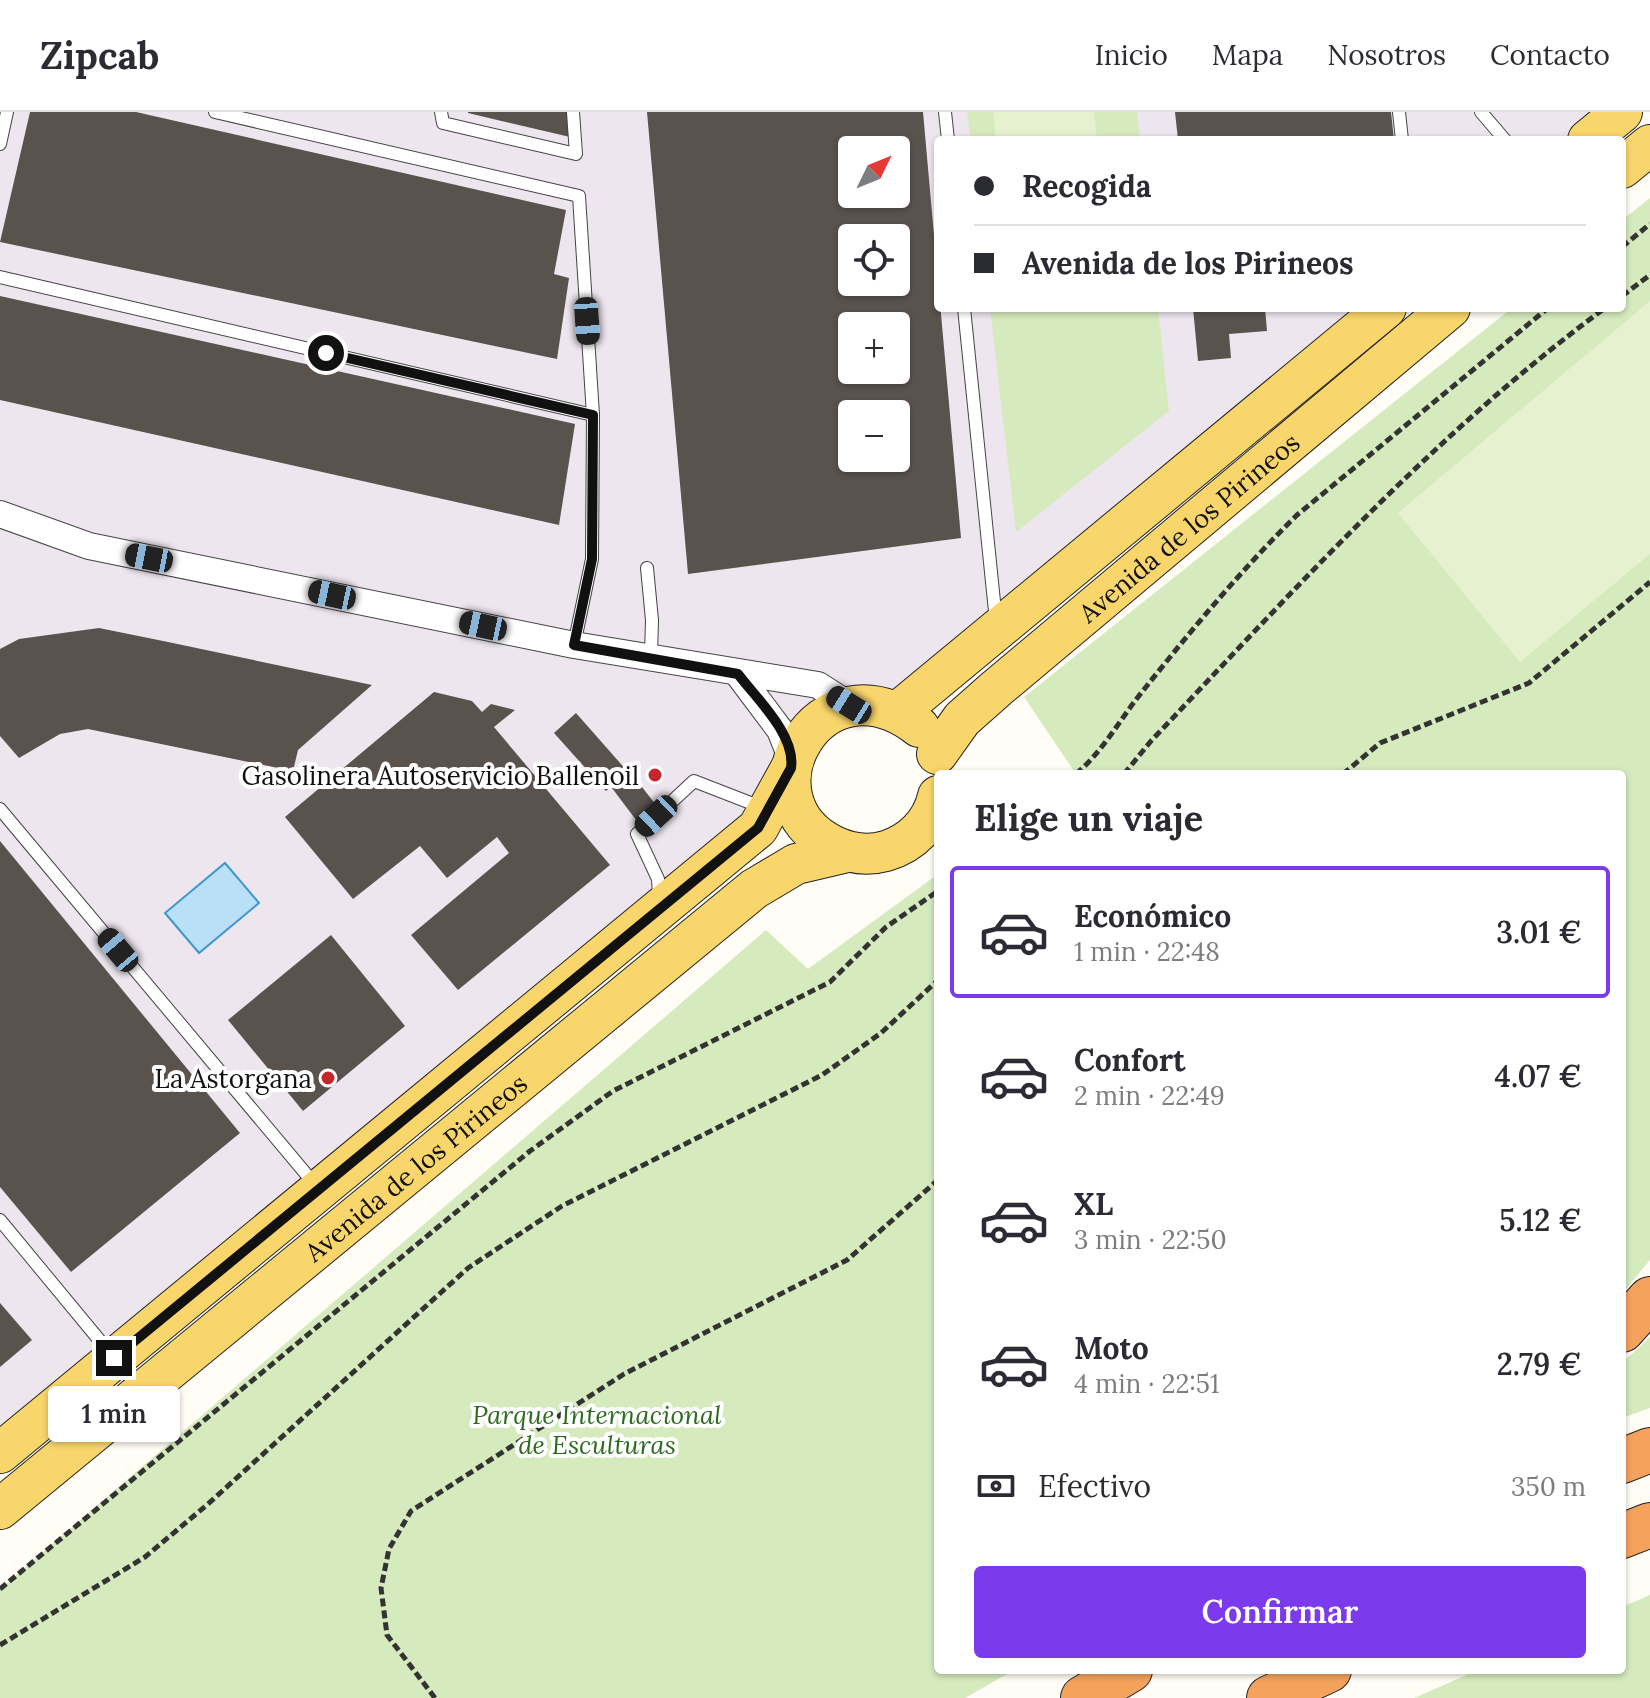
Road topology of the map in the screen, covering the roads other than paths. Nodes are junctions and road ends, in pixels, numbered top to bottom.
1 (7, 112) edge
2 (215, 112) edge
3 (441, 112) edge
4 (573, 112) edge
5 (945, 112) edge
6 (1399, 112) edge
7 (1481, 112) edge
8 (1622, 112) edge
9 (948, 136) edge
10 (1402, 136) edge
11 (1502, 136) edge
12 (1593, 136) edge
13 (0, 144) edge
14 (1650, 145) edge
15 (1626, 165) edge
16 (0, 277) edge
17 (964, 312) edge
18 (1381, 312) edge
19 (1445, 312) edge
20 (593, 415) junction
21 (0, 514) edge
22 (647, 568) dead end
23 (997, 632) junction
24 (574, 645) junction
25 (651, 656) junction
26 (738, 674) junction
27 (849, 705) junction
28 (899, 711) junction
29 (792, 764) junction
30 (938, 764) edge
31 (934, 804) edge
32 (0, 809) edge
33 (768, 810) junction
34 (847, 852) junction
35 (660, 909) junction
36 (319, 1190) junction
37 (0, 1220) edge
38 (1650, 1299) edge
39 (1626, 1326) edge
40 (114, 1358) junction
41 (1650, 1450) edge
42 (0, 1453) edge
43 (1626, 1459) edge
44 (0, 1509) edge
45 (1650, 1525) edge
46 (1626, 1534) edge
47 (1123, 1674) edge
48 (1320, 1674) edge
49 (1083, 1698) edge
50 (1269, 1698) edge

1 - 13 lane
2 - 20 lane
3 - 4 lane
5 - 9 lane
6 - 10 lane
7 - 11 lane
8 - 12 main road
14 - 15 main road
16 - 20 lane
17 - 23 lane
18 - 23 main road, Avenida de los Pirineos
19 - 30 main road, Avenida de los Pirineos
20 - 24 lane
21 - 24 street
22 - 25 lane
23 - 28 main road, Avenida de los Pirineos
24 - 25 street
25 - 26 street
26 - 27 street
26 - 29 street
27 - 28 main road
27 - 29 main road, Avenida de los Pirineos
28 - 30 main road
29 - 33 main road, Avenida de los Pirineos
29 - 34 main road
31 - 34 main road, Avenida de los Pirineos
32 - 36 lane
33 - 35 main road, Avenida de los Pirineos
33 - 35 lane
34 - 44 main road, Avenida de los Pirineos
35 - 36 main road, Avenida de los Pirineos
36 - 40 main road, Avenida de los Pirineos
37 - 40 lane
38 - 39 highway
40 - 42 main road, Avenida de los Pirineos
41 - 43 highway
45 - 46 highway
47 - 49 highway
48 - 50 highway

